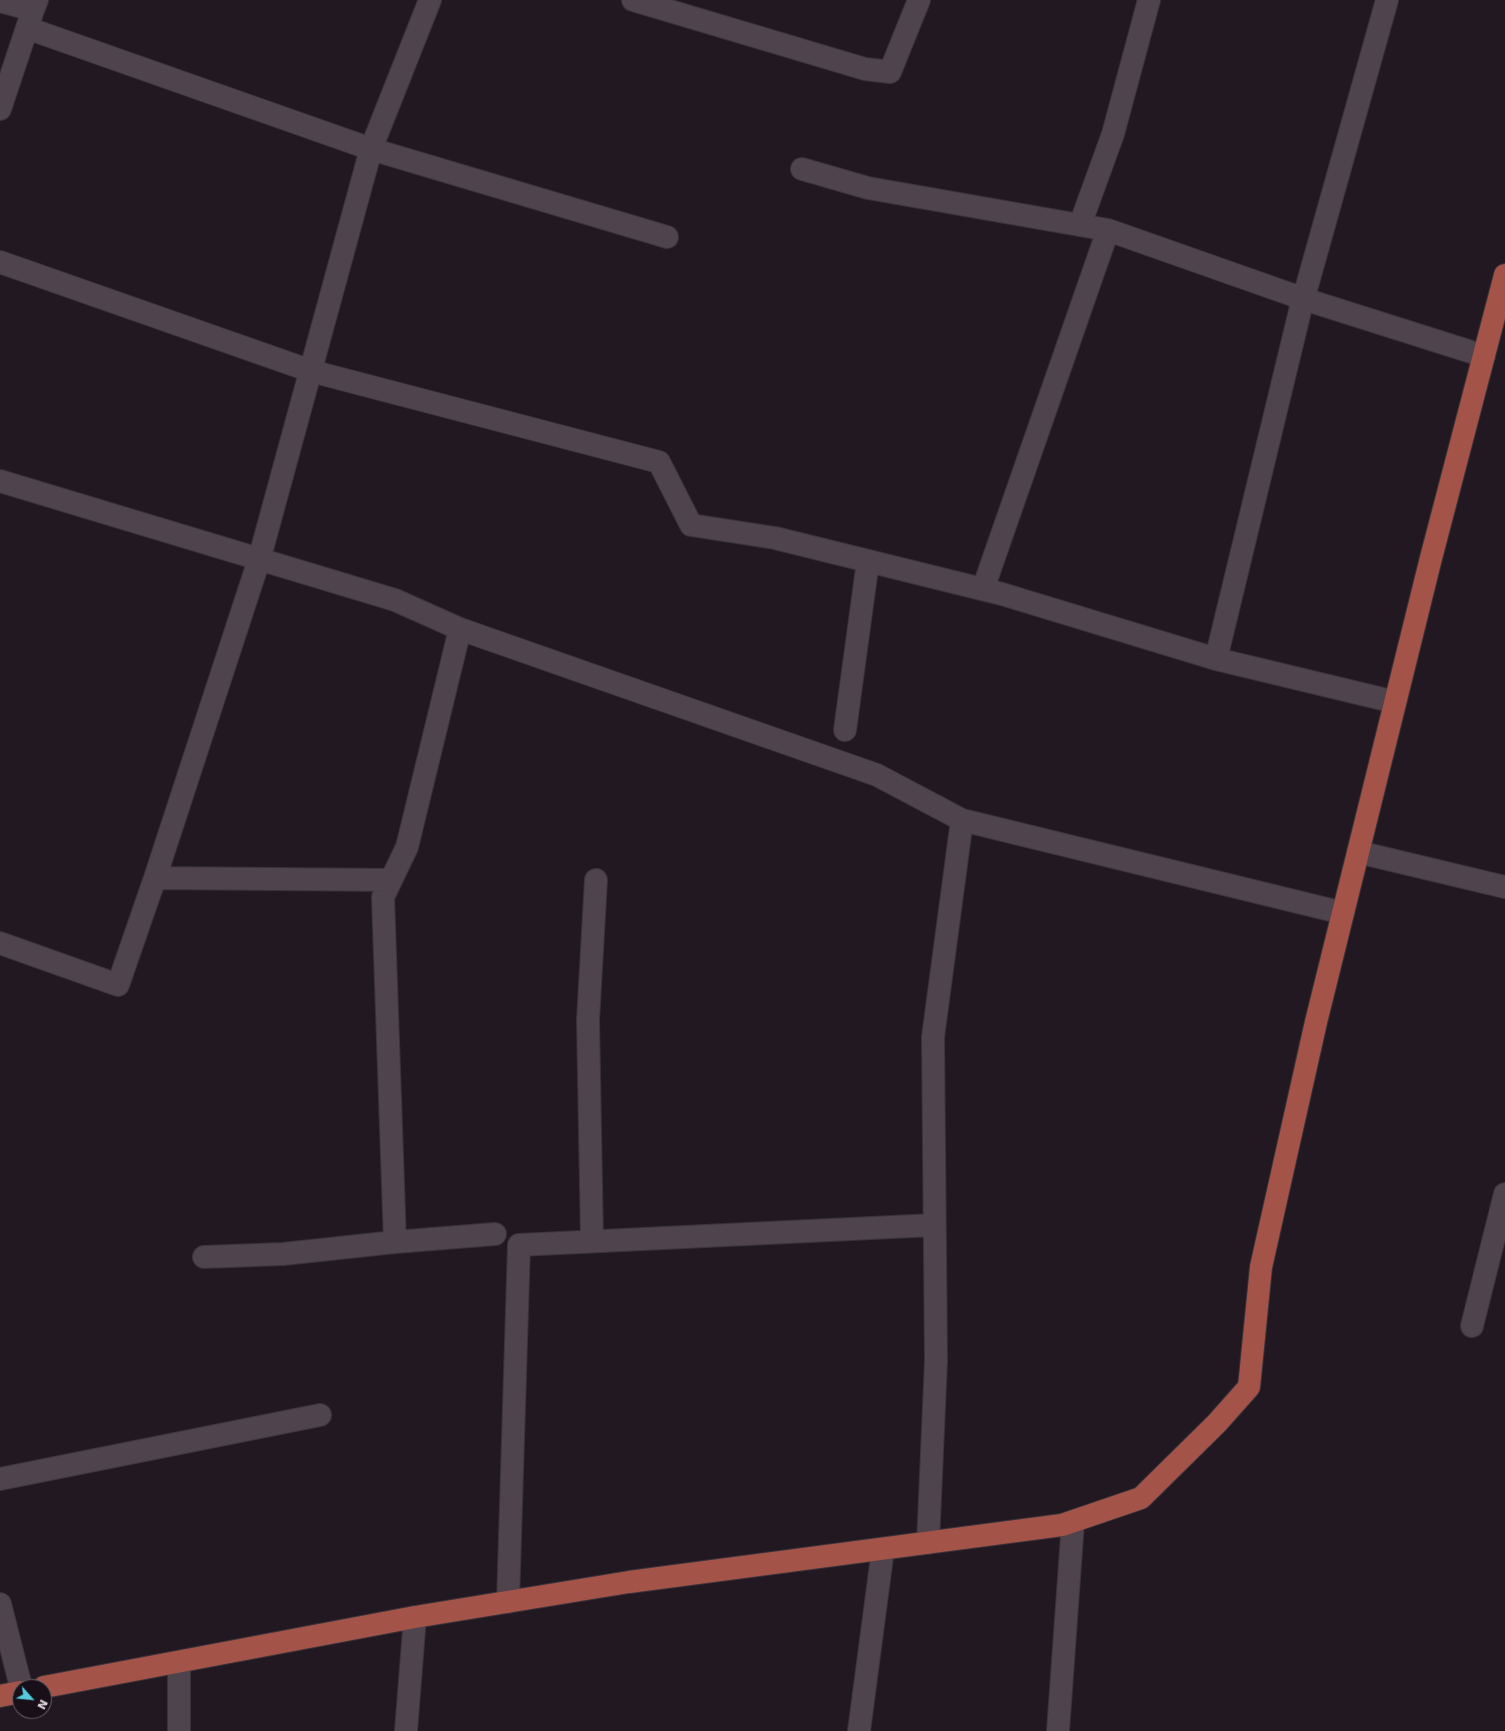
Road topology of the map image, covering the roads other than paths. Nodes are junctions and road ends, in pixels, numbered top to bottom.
1 (430, 0) edge
2 (632, 0) edge
3 (919, 0) edge
4 (1149, 0) edge
5 (1387, 0) edge
6 (0, 1) edge
7 (33, 13) edge
8 (0, 109) edge
9 (371, 150) junction
10 (802, 170) dead end
11 (1080, 225) junction
12 (1108, 230) junction
13 (667, 236) dead end
14 (0, 262) edge
15 (1505, 275) edge
16 (1304, 298) junction
17 (1484, 356) junction
18 (311, 371) junction
19 (0, 481) edge
20 (259, 560) junction
21 (868, 561) junction
22 (983, 589) junction
23 (460, 629) junction
24 (1216, 659) junction
25 (1395, 702) junction
26 (845, 730) dead end
27 (962, 820) junction
28 (1358, 852) junction
29 (155, 878) junction
30 (391, 880) junction
31 (596, 880) dead end
32 (1505, 887) edge
33 (1343, 913) junction
34 (0, 943) edge
35 (1505, 1194) edge
36 (934, 1225) junction
37 (495, 1234) dead end
38 (592, 1241) junction
39 (395, 1242) junction
40 (204, 1257) dead end
41 (1472, 1326) dead end
42 (320, 1415) dead end
43 (0, 1479) edge
44 (1073, 1522) junction
45 (928, 1543) junction
46 (883, 1549) junction
47 (508, 1602) junction
48 (0, 1604) edge
49 (415, 1618) junction
50 (178, 1662) junction
51 (19, 1679) edge
52 (52, 1686) edge
53 (12, 1694) edge
54 (0, 1696) edge
55 (179, 1731) edge
56 (406, 1731) edge
57 (859, 1731) edge
58 (1058, 1731) edge

1 - 9 street
2 - 3 street
4 - 11 street
5 - 16 street
6 - 7 street
7 - 8 street
7 - 9 street
9 - 13 street
9 - 18 street
10 - 11 street
11 - 12 street
12 - 16 street
12 - 22 street
14 - 18 street
15 - 17 main road
16 - 17 street
16 - 24 street
17 - 25 main road
18 - 20 street
18 - 21 street
19 - 20 street
20 - 23 street
20 - 29 street
21 - 22 street
21 - 26 street
22 - 24 street
23 - 27 street
23 - 30 street
24 - 25 street
25 - 28 main road
27 - 33 street
27 - 36 street
28 - 32 street
28 - 33 main road
29 - 30 street
29 - 34 street
30 - 39 street
31 - 38 street
33 - 44 main road
35 - 41 street
36 - 38 street
36 - 45 street
37 - 39 street
38 - 47 street
39 - 40 street
42 - 43 street
44 - 45 main road
44 - 58 street
45 - 46 main road
46 - 47 main road
46 - 57 street
47 - 49 main road
48 - 51 street
49 - 50 main road
49 - 56 street
50 - 52 main road
50 - 55 street
53 - 54 main road

